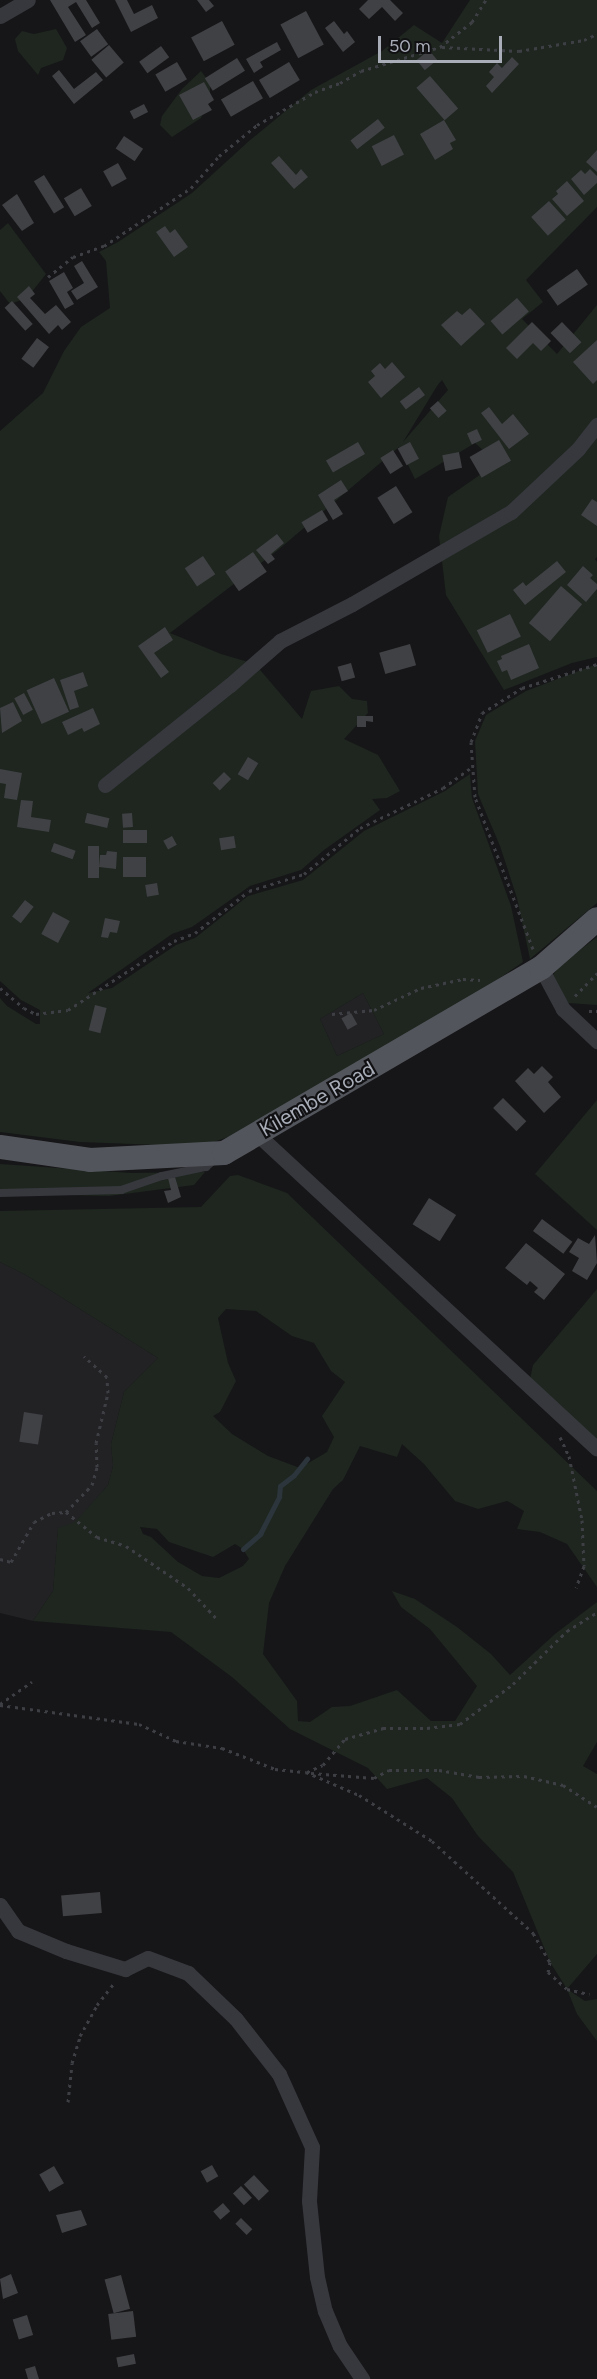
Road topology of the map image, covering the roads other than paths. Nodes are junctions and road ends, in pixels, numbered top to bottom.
1 (28, 0) edge
2 (0, 16) edge
3 (597, 425) edge
4 (105, 785) dead end
5 (597, 919) edge
6 (541, 968) junction
7 (597, 1041) edge
8 (257, 1134) junction
9 (0, 1147) edge
10 (224, 1153) junction
11 (0, 1193) edge
12 (597, 1449) edge
13 (0, 1905) edge
14 (362, 2379) edge

1 - 2 street
3 - 4 street
5 - 6 main road, Kilembe Road
6 - 7 street
6 - 8 main road, Kilembe Road
8 - 10 main road, Kilembe Road
8 - 12 street
9 - 10 main road, Kilembe Road
10 - 11 lane
13 - 14 street

